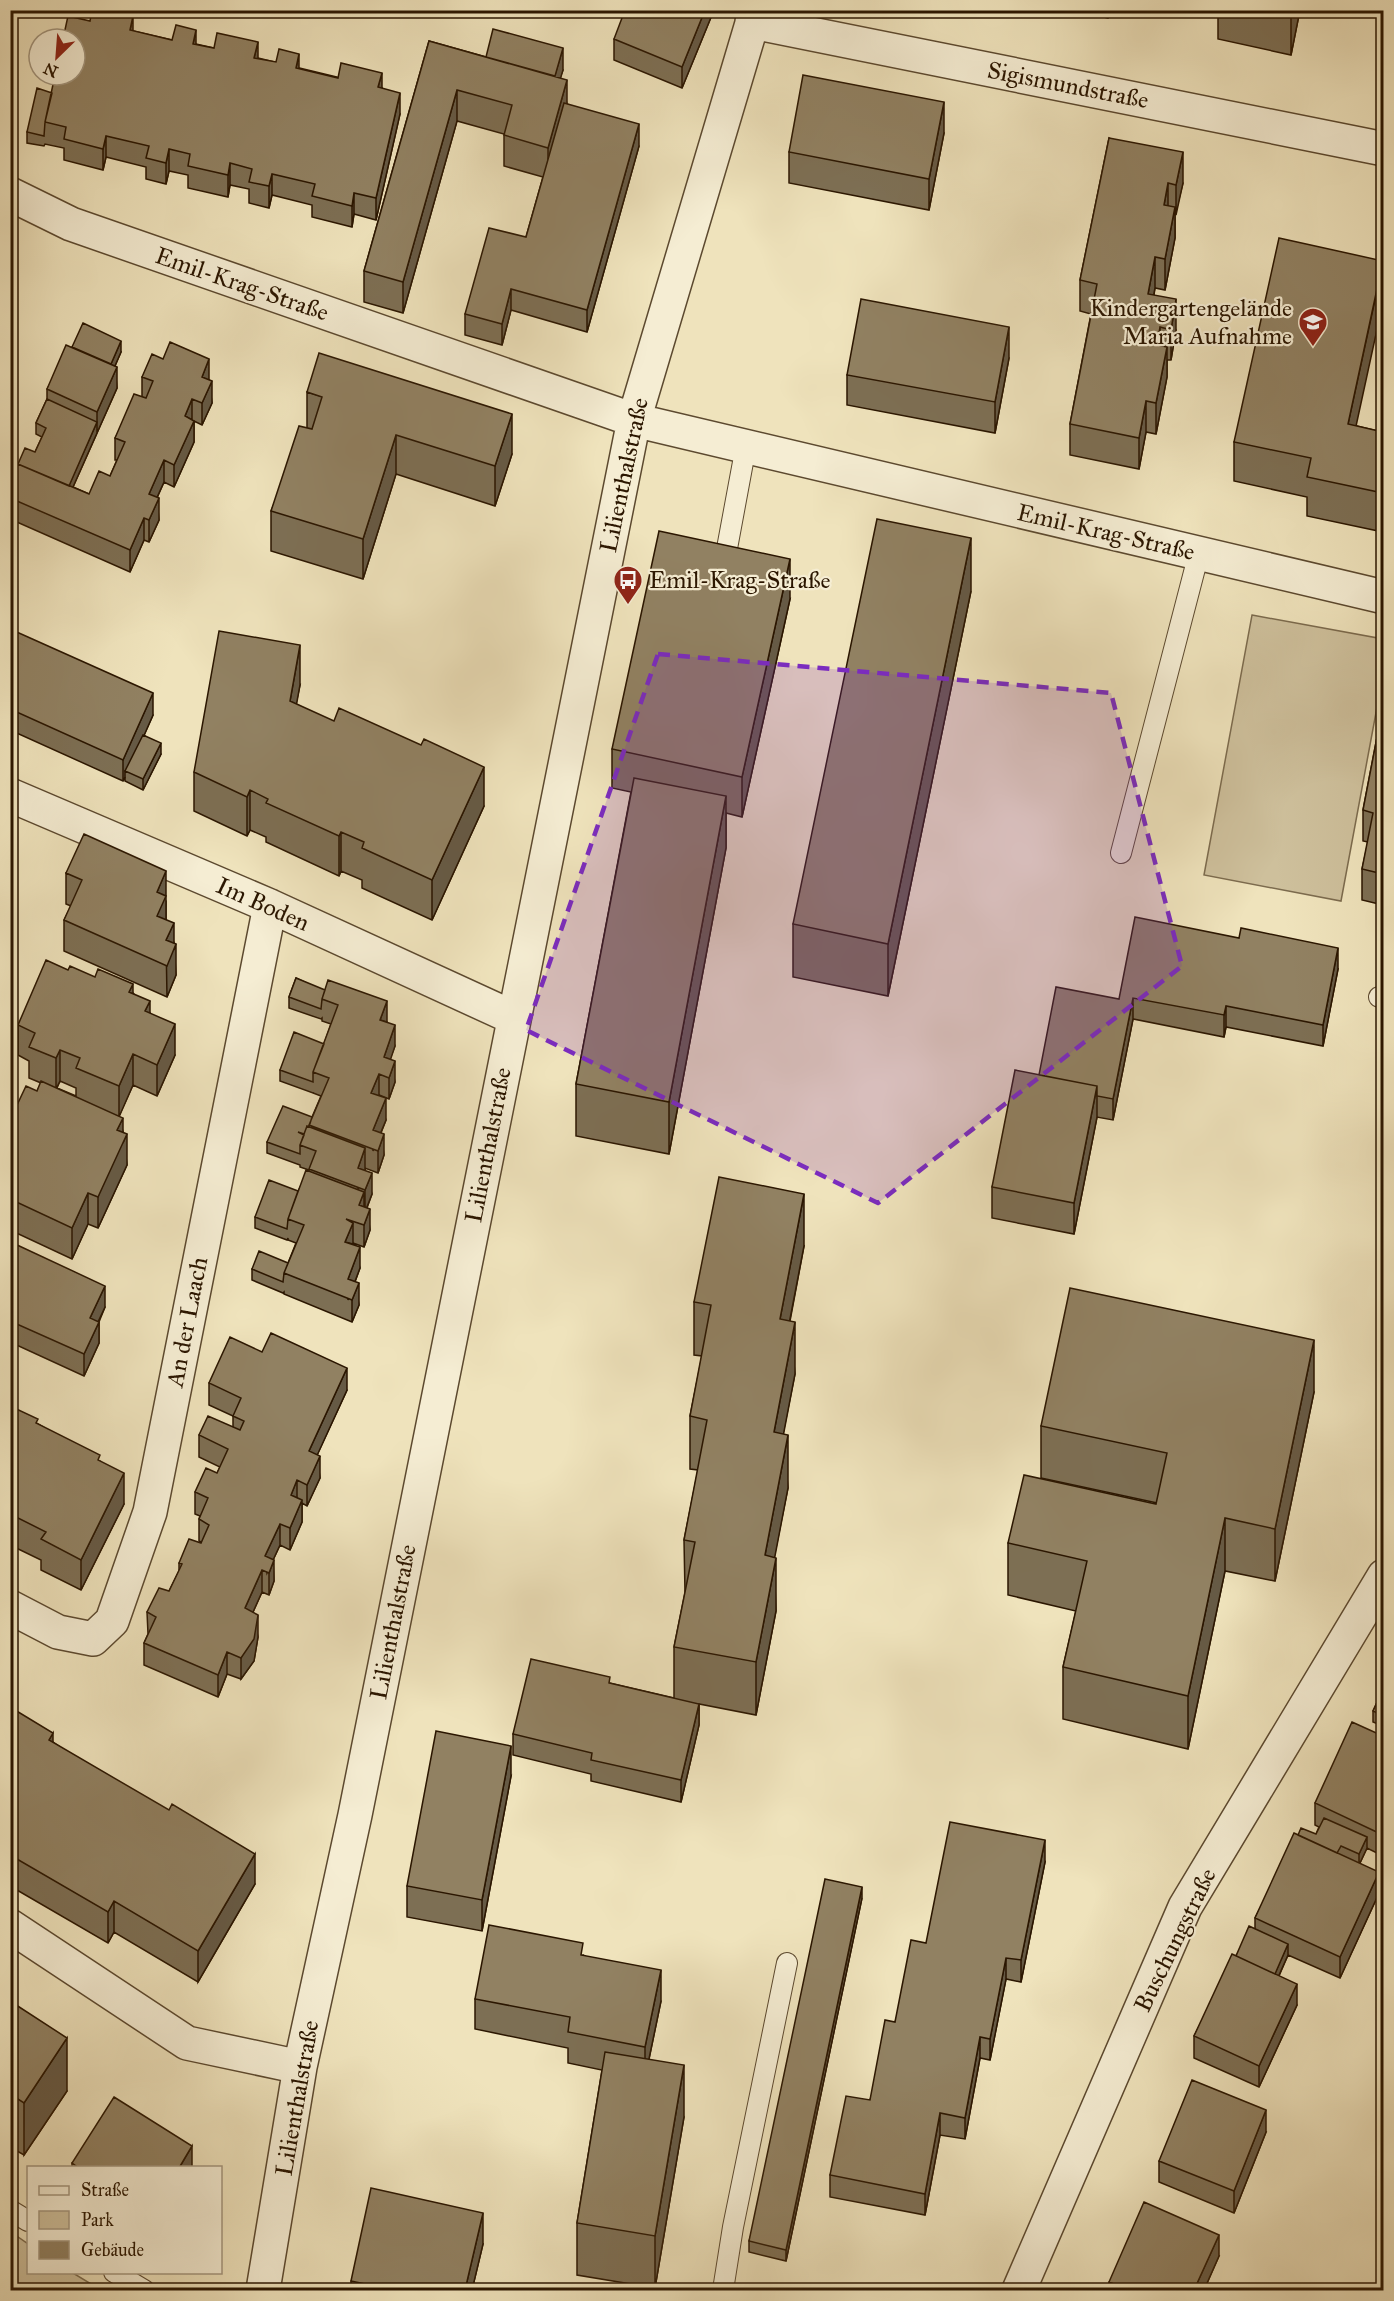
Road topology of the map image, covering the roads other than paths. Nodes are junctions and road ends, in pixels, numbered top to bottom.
1 (754, 16) edge
2 (1383, 148) edge
3 (10, 194) edge
4 (634, 420) junction
5 (746, 446) junction
6 (1199, 554) junction
7 (720, 584) edge
8 (1383, 597) edge
9 (10, 795) edge
10 (1121, 853) dead end
11 (270, 906) junction
12 (514, 1018) junction
13 (1383, 1576) edge
14 (10, 1607) edge
15 (10, 1926) edge
16 (787, 1963) dead end
17 (300, 2067) junction
18 (10, 2210) edge
19 (27, 2220) edge
20 (117, 2274) edge
21 (144, 2290) edge
22 (263, 2290) edge
23 (723, 2290) edge
24 (1019, 2290) edge

1 - 2 street, Sigismundstraße
1 - 4 street, Lilienthalstraße
3 - 4 street, Emil-Krag-Straße
4 - 5 street, Emil-Krag-Straße
4 - 12 street, Lilienthalstraße
5 - 6 street, Emil-Krag-Straße
5 - 7 lane
6 - 8 street, Emil-Krag-Straße
6 - 10 lane
9 - 11 street, Im Boden
11 - 12 street, Im Boden
11 - 14 street, An der Laach
12 - 17 street, Lilienthalstraße
13 - 24 street, Buschungstraße
15 - 17 street
16 - 23 lane
17 - 22 street, Lilienthalstraße
18 - 19 lane
20 - 21 lane

